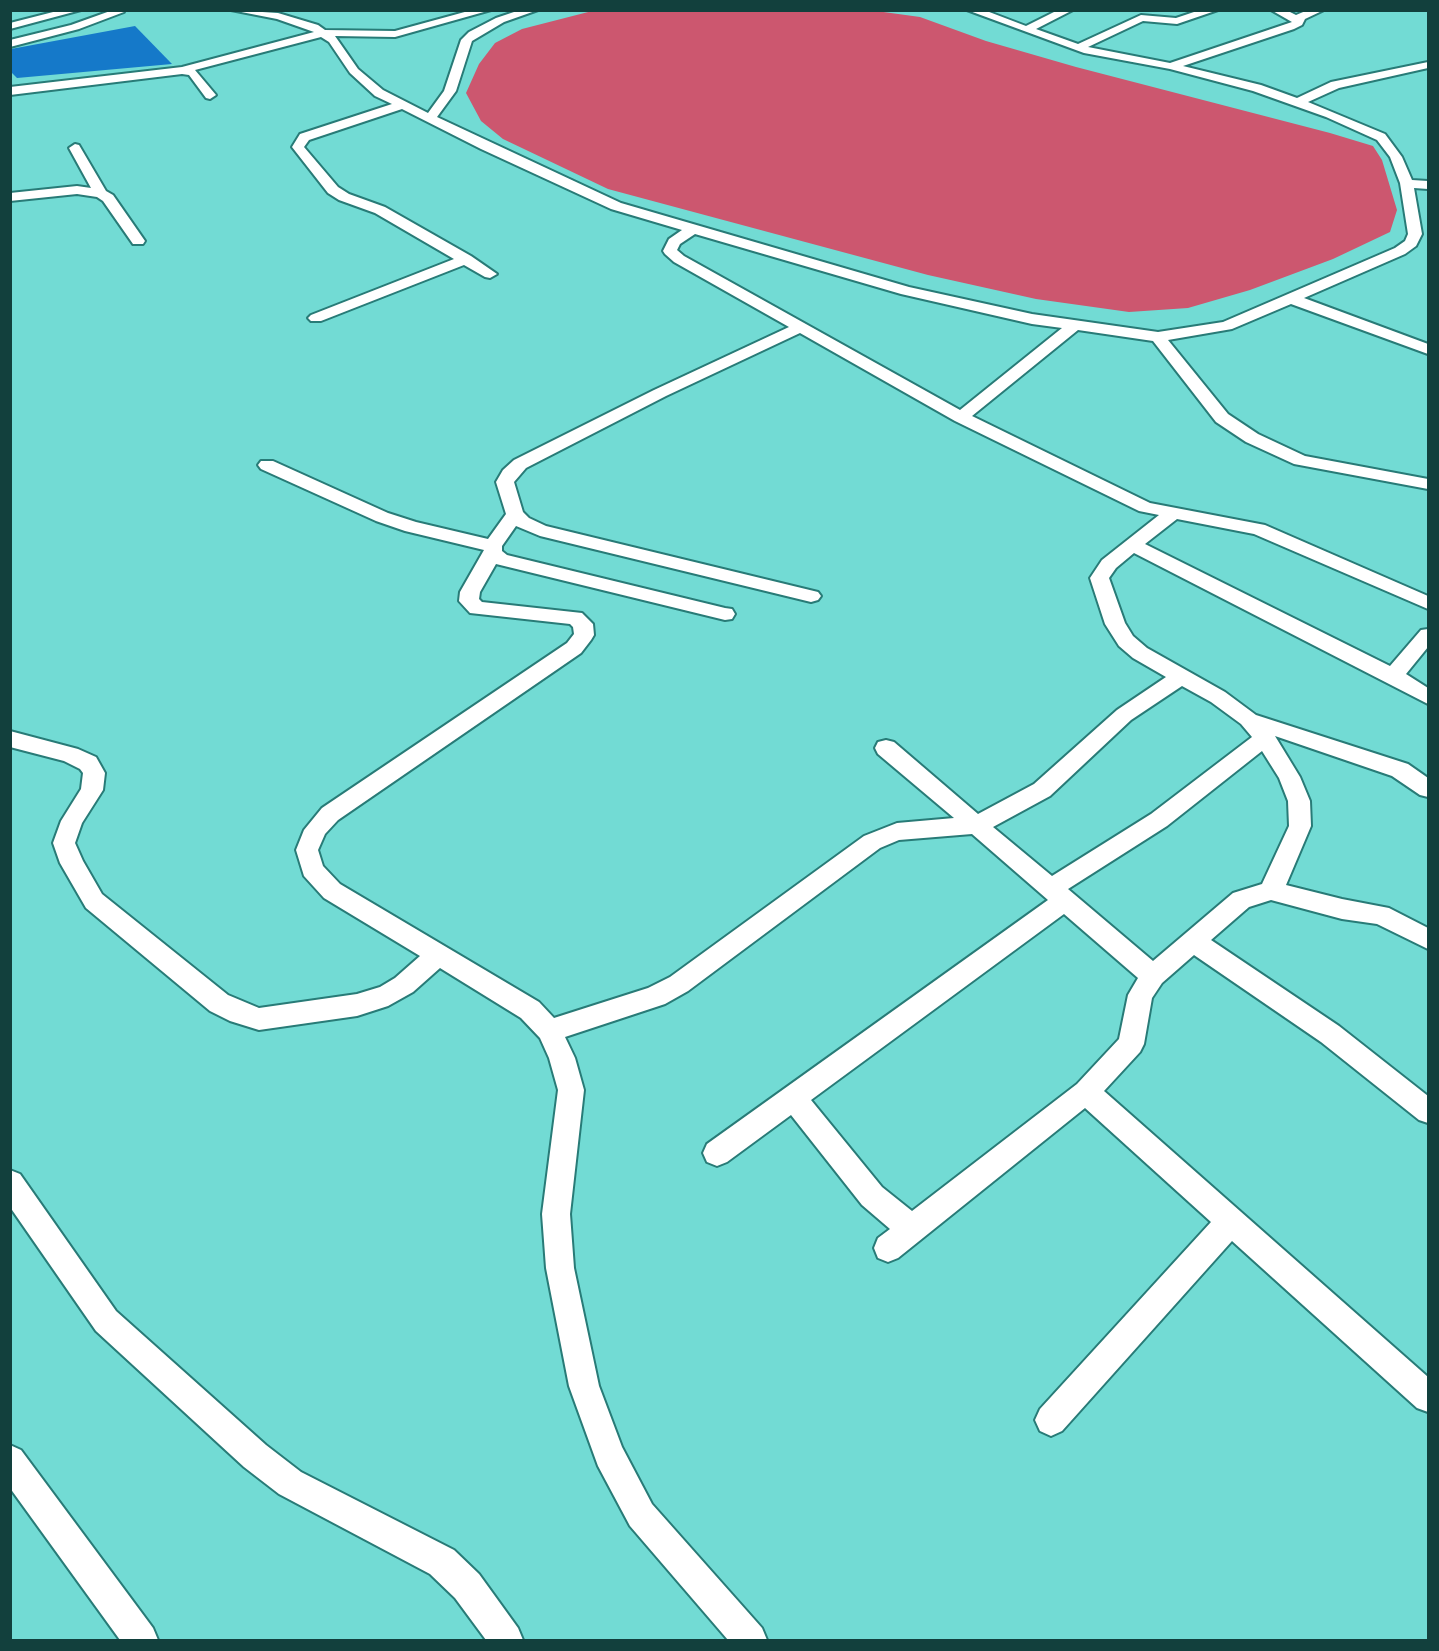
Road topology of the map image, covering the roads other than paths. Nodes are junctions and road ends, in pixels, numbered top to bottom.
1 (76, 10) edge
2 (102, 10) edge
3 (236, 10) edge
4 (486, 10) edge
5 (492, 10) edge
6 (532, 10) edge
7 (972, 10) edge
8 (1068, 10) edge
9 (1213, 10) edge
10 (1276, 10) edge
11 (1319, 10) edge
12 (124, 11) edge
13 (1298, 20) junction
14 (489, 25) junction
15 (10, 26) edge
16 (1028, 30) junction
17 (323, 33) junction
18 (10, 44) edge
19 (1078, 48) junction
20 (1428, 65) edge
21 (1170, 66) junction
22 (182, 70) junction
23 (10, 91) edge
24 (210, 95) dead end
25 (1298, 102) junction
26 (404, 105) junction
27 (430, 118) junction
28 (75, 148) dead end
29 (1407, 183) junction
30 (1428, 185) edge
31 (100, 194) junction
32 (10, 197) edge
33 (694, 228) junction
34 (138, 241) dead end
35 (466, 260) junction
36 (490, 274) dead end
37 (1292, 298) junction
38 (316, 318) dead end
39 (1076, 325) junction
40 (800, 327) junction
41 (1158, 337) junction
42 (1428, 349) edge
43 (961, 417) junction
44 (267, 465) dead end
45 (1428, 484) edge
46 (1173, 512) junction
47 (515, 514) junction
48 (1132, 545) junction
49 (493, 549) junction
50 (811, 596) dead end
51 (1428, 603) edge
52 (725, 614) dead end
53 (1428, 635) edge
54 (1181, 676) junction
55 (1393, 676) junction
56 (1428, 697) edge
57 (1248, 719) junction
58 (10, 738) edge
59 (1265, 738) junction
60 (886, 748) dead end
61 (1428, 789) edge
62 (977, 825) junction
63 (1271, 891) junction
64 (1058, 894) junction
65 (1428, 939) edge
66 (1193, 941) junction
67 (438, 955) junction
68 (1153, 976) junction
69 (550, 1031) junction
70 (1086, 1092) junction
71 (793, 1097) junction
72 (1428, 1111) edge
73 (717, 1152) dead end
74 (10, 1183) edge
75 (1231, 1221) junction
76 (912, 1229) junction
77 (888, 1248) dead end
78 (1428, 1397) edge
79 (1051, 1420) dead end
80 (10, 1461) edge
81 (141, 1641) edge
82 (506, 1641) edge
83 (750, 1641) edge

1 - 15 street
2 - 12 street
3 - 17 street
4 - 17 street
5 - 14 street
6 - 14 street
7 - 16 street
8 - 16 street
9 - 19 street
10 - 13 street
11 - 13 street
12 - 18 street
13 - 21 street
14 - 27 street
16 - 19 street
17 - 22 street
17 - 26 street
19 - 21 street
20 - 25 street
21 - 25 street
22 - 23 street
22 - 24 street
25 - 29 street
26 - 27 street
26 - 35 street
27 - 33 street
28 - 31 street
29 - 30 street
29 - 37 street
31 - 32 street
31 - 34 street
33 - 39 street
33 - 40 street
35 - 36 street
35 - 38 street
37 - 41 street
37 - 42 street
39 - 41 street
39 - 43 street
40 - 43 street
40 - 47 street
41 - 45 street
43 - 46 street
44 - 49 street
46 - 48 street
46 - 51 street
47 - 49 street
47 - 50 street
48 - 54 street
48 - 55 street
49 - 52 street
49 - 67 street
53 - 55 street
54 - 57 street
54 - 62 street
55 - 56 street
57 - 59 street
57 - 61 street
58 - 67 street
59 - 63 street
59 - 64 street
60 - 62 street
62 - 64 street
62 - 69 street
63 - 65 street
63 - 66 street
64 - 68 street
64 - 71 street
66 - 68 street
66 - 72 street
67 - 69 street
68 - 70 street
69 - 83 street
70 - 75 street
70 - 76 street
71 - 73 street
71 - 76 street
74 - 82 street
75 - 78 street
75 - 79 street
76 - 77 street
80 - 81 street

